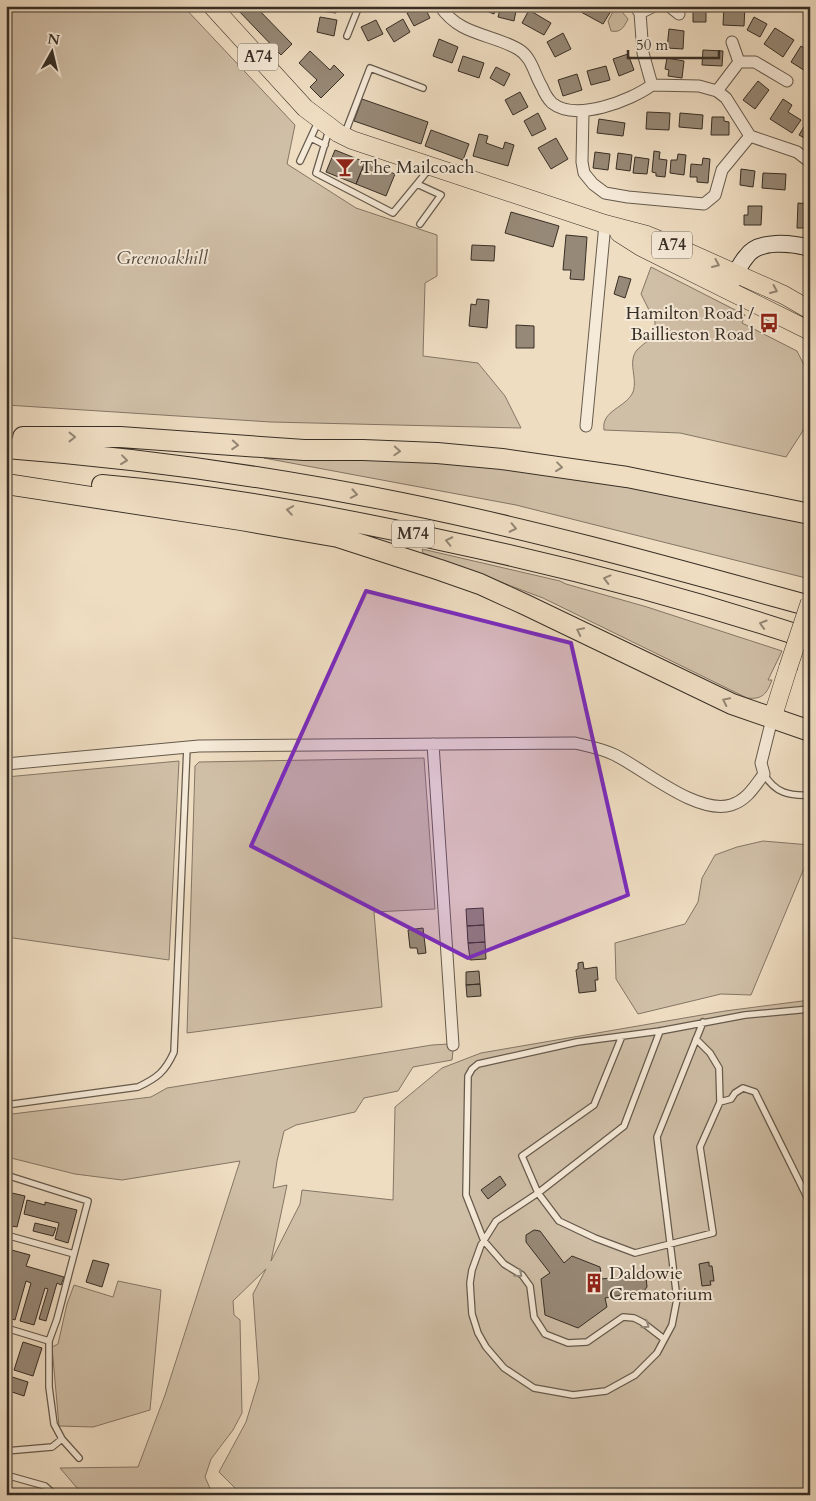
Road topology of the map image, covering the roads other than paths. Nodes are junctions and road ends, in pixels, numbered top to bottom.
1 (212, 6) edge
2 (362, 6) edge
3 (440, 6) edge
4 (654, 6) edge
5 (669, 6) edge
6 (638, 10) edge
7 (679, 14) dead end
8 (347, 36) dead end
9 (732, 42) dead end
10 (739, 62) junction
11 (787, 81) dead end
12 (652, 85) junction
13 (423, 88) dead end
14 (717, 91) junction
15 (583, 112) junction
16 (331, 127) junction
17 (750, 136) junction
18 (311, 138) junction
19 (325, 145) junction
20 (300, 161) dead end
21 (810, 162) edge
22 (431, 166) junction
23 (417, 184) junction
24 (420, 224) dead end
25 (605, 224) junction
26 (810, 248) edge
27 (732, 281) junction
28 (810, 310) edge
29 (810, 331) edge
30 (586, 426) dead end
31 (6, 437) edge
32 (6, 448) edge
33 (6, 477) edge
34 (6, 484) edge
35 (6, 496) edge
36 (810, 514) edge
37 (402, 558) junction
38 (654, 563) junction
39 (810, 602) edge
40 (810, 606) edge
41 (810, 610) edge
42 (810, 639) edge
43 (772, 719) junction
44 (810, 731) edge
45 (433, 744) junction
46 (187, 747) junction
47 (6, 764) edge
48 (764, 774) junction
49 (810, 795) edge
50 (810, 1009) edge
51 (702, 1022) junction
52 (660, 1031) junction
53 (622, 1036) junction
54 (696, 1039) junction
55 (453, 1045) dead end
56 (720, 1102) junction
57 (6, 1105) edge
58 (6, 1175) edge
59 (538, 1193) junction
60 (810, 1203) edge
61 (6, 1235) edge
62 (484, 1241) junction
63 (669, 1244) junction
64 (74, 1254) junction
65 (6, 1328) edge
66 (664, 1338) junction
67 (49, 1341) junction
68 (62, 1439) junction
69 (6, 1451) edge
70 (79, 1458) dead end
71 (6, 1476) edge
72 (55, 1495) edge

1 - 16 main road, A74
2 - 8 lane
3 - 15 street
4 - 6 street
5 - 7 street
6 - 12 street
9 - 10 street
10 - 11 street
10 - 14 street
12 - 14 street
12 - 15 street
13 - 16 lane
14 - 17 street
15 - 17 street
16 - 18 lane
16 - 19 lane
16 - 22 main road, A74
17 - 21 street
18 - 19 lane
18 - 20 lane
19 - 23 lane
22 - 23 lane
22 - 25 main road, A74
23 - 24 lane
25 - 27 main road, A74
25 - 30 street
26 - 27 street
27 -> 28 main road, A74
27 - 29 main road, A74
31 -> 36 highway
32 -> 38 highway, M74
42 -> 33 highway, M74
34 - 37 highway
35 - 37 highway, M74
43 -> 37 highway, M74
38 - 40 highway
38 - 41 highway, M74
39 - 43 main road, bridge
43 - 44 highway, M74
43 - 48 street
45 - 46 street
45 - 48 street
45 - 55 street
46 - 47 street
46 - 57 lane
48 - 49 lane
50 - 51 lane
51 - 52 lane
51 - 54 lane
52 - 53 lane
52 - 59 lane
53 - 59 lane
53 - 62 lane
54 - 56 lane
54 - 63 lane
56 - 60 lane
56 - 63 lane
58 - 64 lane
59 - 62 lane
59 - 63 lane
61 - 64 lane
62 -> 66 lane
62 - 66 lane
63 - 66 lane
64 - 67 lane
65 - 67 lane
67 - 68 lane
68 - 69 lane
68 - 70 lane
71 - 72 lane

